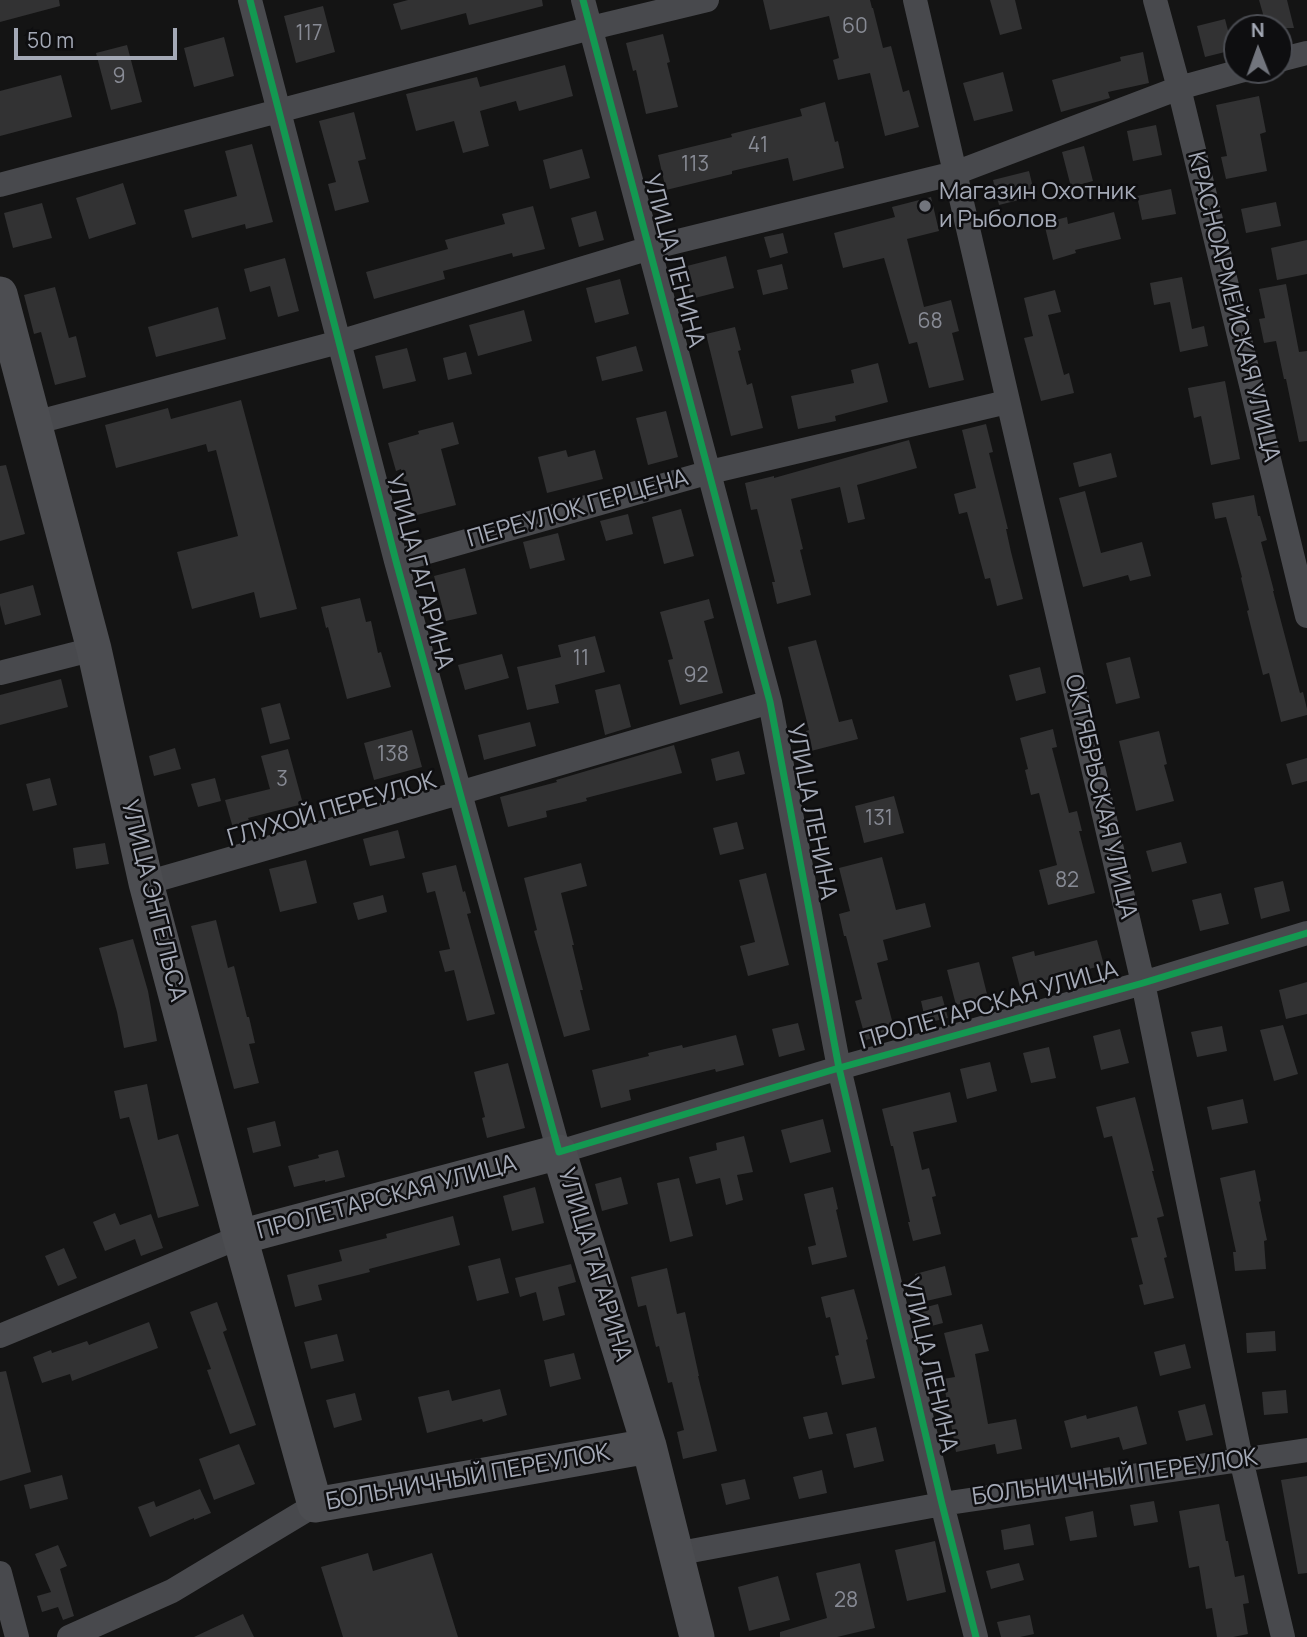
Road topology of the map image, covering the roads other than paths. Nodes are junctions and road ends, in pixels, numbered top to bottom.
1 (250, 0) edge
2 (583, 0) edge
3 (707, 0) edge
4 (915, 0) edge
5 (1155, 0) edge
6 (591, 28) junction
7 (1223, 76) edge
8 (1179, 88) junction
9 (279, 110) junction
10 (955, 173) junction
11 (0, 185) edge
12 (650, 248) junction
13 (0, 294) edge
14 (339, 342) junction
15 (1007, 402) junction
16 (34, 423) junction
17 (710, 472) junction
18 (396, 561) junction
19 (1307, 616) edge
20 (94, 649) junction
21 (0, 673) edge
22 (770, 702) junction
23 (459, 793) junction
24 (146, 883) junction
25 (1307, 933) edge
26 (1143, 983) junction
27 (839, 1068) junction
28 (559, 1152) junction
29 (240, 1237) junction
30 (0, 1336) edge
31 (649, 1446) junction
32 (1307, 1450) edge
33 (1241, 1459) junction
34 (942, 1504) junction
35 (315, 1505) junction
36 (675, 1554) junction
37 (0, 1573) edge
38 (18, 1637) edge
39 (69, 1637) edge
40 (697, 1637) edge
41 (976, 1637) edge
42 (1283, 1637) edge

1 - 9 street, УЛИЦА ГАГАРИНА
2 - 6 street, УЛИЦА ЛЕНИНА
3 - 6 street
4 - 10 street, ОКТЯБРЬСКАЯ УЛИЦА
5 - 8 street, КРАСНОАРМЕЙСКАЯ УЛИЦА
6 - 9 street
6 - 12 street, УЛИЦА ЛЕНИНА
7 - 8 street
8 - 10 street
8 - 19 street, КРАСНОАРМЕЙСКАЯ УЛИЦА
9 - 11 street
9 - 14 street, УЛИЦА ГАГАРИНА
10 - 12 street
10 - 15 street, ОКТЯБРЬСКАЯ УЛИЦА
12 - 14 street
12 - 17 street, УЛИЦА ЛЕНИНА
13 - 16 main road, УЛИЦА ЭНГЕЛЬСА
14 - 16 street
14 - 18 street, УЛИЦА ГАГАРИНА
15 - 17 street, ПЕРЕУЛОК ГЕРЦЕНА
15 - 26 street, ОКТЯБРЬСКАЯ УЛИЦА
16 - 20 main road, УЛИЦА ЭНГЕЛЬСА
17 - 18 street, ПЕРЕУЛОК ГЕРЦЕНА
17 - 22 street, УЛИЦА ЛЕНИНА
18 - 23 street, УЛИЦА ГАГАРИНА
20 - 21 street
20 - 24 main road, УЛИЦА ЭНГЕЛЬСА
22 - 23 street, ГЛУХОЙ ПЕРЕУЛОК
22 - 27 street, УЛИЦА ЛЕНИНА
23 - 24 street, ГЛУХОЙ ПЕРЕУЛОК
23 - 28 street, УЛИЦА ГАГАРИНА
24 - 29 main road, УЛИЦА ЭНГЕЛЬСА
25 - 26 street, ПРОЛЕТАРСКАЯ УЛИЦА
26 - 27 street, ПРОЛЕТАРСКАЯ УЛИЦА
26 - 33 street, ОКТЯБРЬСКАЯ УЛИЦА
27 - 28 street, ПРОЛЕТАРСКАЯ УЛИЦА
27 - 34 street, УЛИЦА ЛЕНИНА
28 - 29 main road, ПРОЛЕТАРСКАЯ УЛИЦА
28 - 31 main road, УЛИЦА ГАГАРИНА
29 - 30 street, ПРОЛЕТАРСКАЯ УЛИЦА
29 - 35 main road, УЛИЦА ЭНГЕЛЬСА
31 - 35 main road, БОЛЬНИЧНЫЙ ПЕРЕУЛОК
31 - 36 main road, УЛИЦА ГАГАРИНА
32 - 33 street, БОЛЬНИЧНЫЙ ПЕРЕУЛОК
33 - 34 street, БОЛЬНИЧНЫЙ ПЕРЕУЛОК
33 - 42 street, ОКТЯБРЬСКАЯ УЛИЦА
34 - 36 street, БОЛЬНИЧНЫЙ ПЕРЕУЛОК
34 - 41 street, УЛИЦА ЛЕНИНА
35 - 39 street, БОЛЬНИЧНЫЙ ПЕРЕУЛОК
36 - 40 main road, УЛИЦА ГАГАРИНА
37 - 38 street

